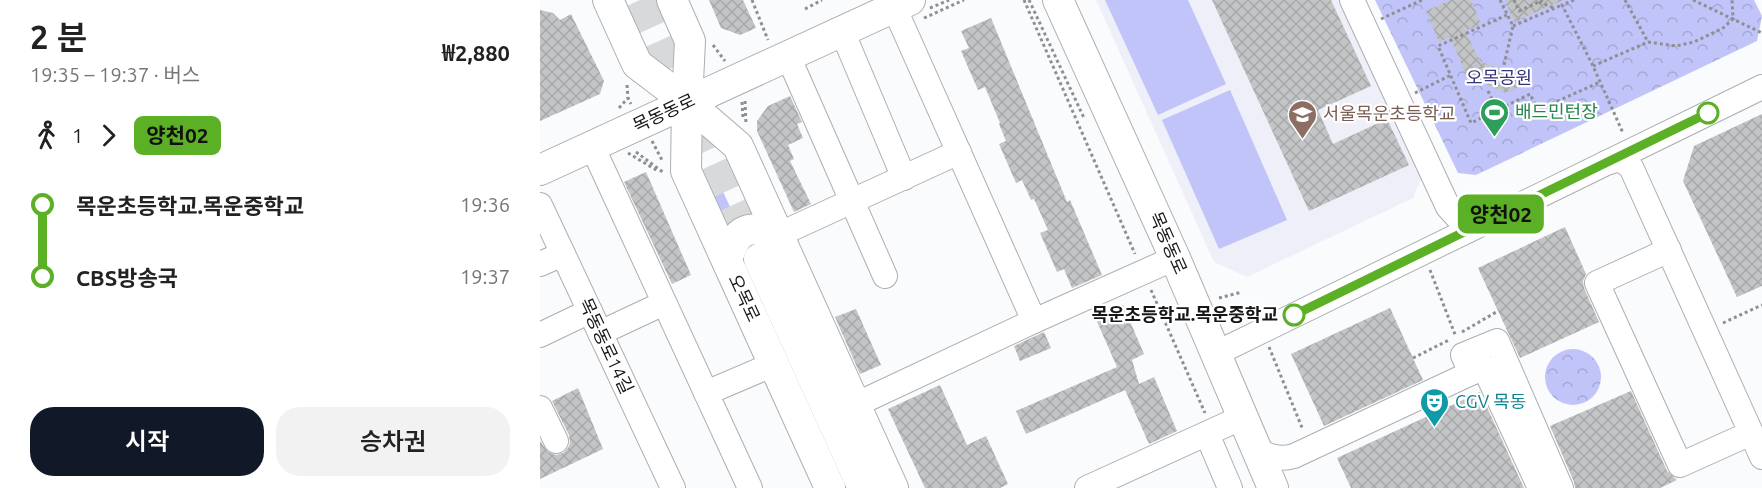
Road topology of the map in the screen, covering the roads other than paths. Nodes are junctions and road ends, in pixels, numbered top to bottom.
1 (608, 0) edge
2 (672, 0) edge
3 (1058, 0) edge
4 (1352, 0) edge
5 (902, 4) edge
6 (842, 31) junction
7 (782, 59) junction
8 (1762, 87) edge
9 (687, 102) junction
10 (591, 146) junction
11 (959, 152) junction
12 (1606, 163) junction
13 (540, 170) edge
14 (904, 178) junction
15 (852, 202) junction
16 (540, 205) edge
17 (1469, 230) junction
18 (773, 246) junction
19 (1669, 250) junction
20 (563, 254) junction
21 (1175, 258) junction
22 (727, 261) junction
23 (540, 264) edge
24 (885, 276) dead end
25 (664, 303) junction
26 (590, 311) junction
27 (1034, 321) junction
28 (600, 333) junction
29 (540, 335) edge
30 (1216, 353) junction
31 (774, 364) junction
32 (1467, 364) junction
33 (706, 393) junction
34 (855, 405) junction
35 (540, 408) edge
36 (1244, 417) junction
37 (1210, 433) junction
38 (1751, 433) junction
39 (556, 441) dead end
40 (1257, 450) junction
41 (1762, 457) edge
42 (827, 487) edge
43 (673, 488) edge
44 (750, 488) edge
45 (864, 488) edge
46 (893, 488) edge
47 (1087, 488) edge
48 (1230, 488) edge
49 (1273, 488) edge
50 (1540, 488) edge
51 (1561, 488) edge

1 - 9 main road, 오목로
2 - 9 main road, 오목로
3 - 21 main road, 목동동로
4 - 17 street
5 - 6 main road, 목동동로
5 - 11 street, 목동동로
6 - 7 main road, 목동동로
6 - 14 street
7 - 9 main road, 목동동로
7 - 15 street
8 - 12 street
9 - 10 main road, 목동동로
9 - 18 main road, 오목로
9 - 22 main road, 오목로
10 - 13 main road, 목동동로
10 - 25 street
11 - 14 street
11 - 27 street, 목동동로
12 - 17 street
12 - 19 street
14 - 15 street
15 - 18 street
15 - 24 street
16 - 20 street, 목동동로14길
17 - 30 street
18 - 22 main road
18 - 34 main road, 오목로
18 - 45 main road, 오목로
19 - 38 street
19 - 38 street
20 - 23 street
20 - 26 street, 목동동로14길
21 - 27 street
21 - 30 main road, 목동동로
22 - 31 main road, 오목로
25 - 28 street
25 - 33 street
26 - 28 street, 목동동로14길
26 - 29 street
27 - 34 street
28 - 43 street, 목동동로14길
30 - 36 main road, 목동동로
31 - 33 street
31 - 42 main road, 오목로
32 - 40 street
32 - 50 street
32 - 51 street
33 - 44 street
34 - 46 main road, 오목로
35 - 39 street
36 - 37 street
36 - 40 main road, 목동동로
37 - 47 street
37 - 48 street
38 - 41 street
40 - 49 main road, 목동동로

